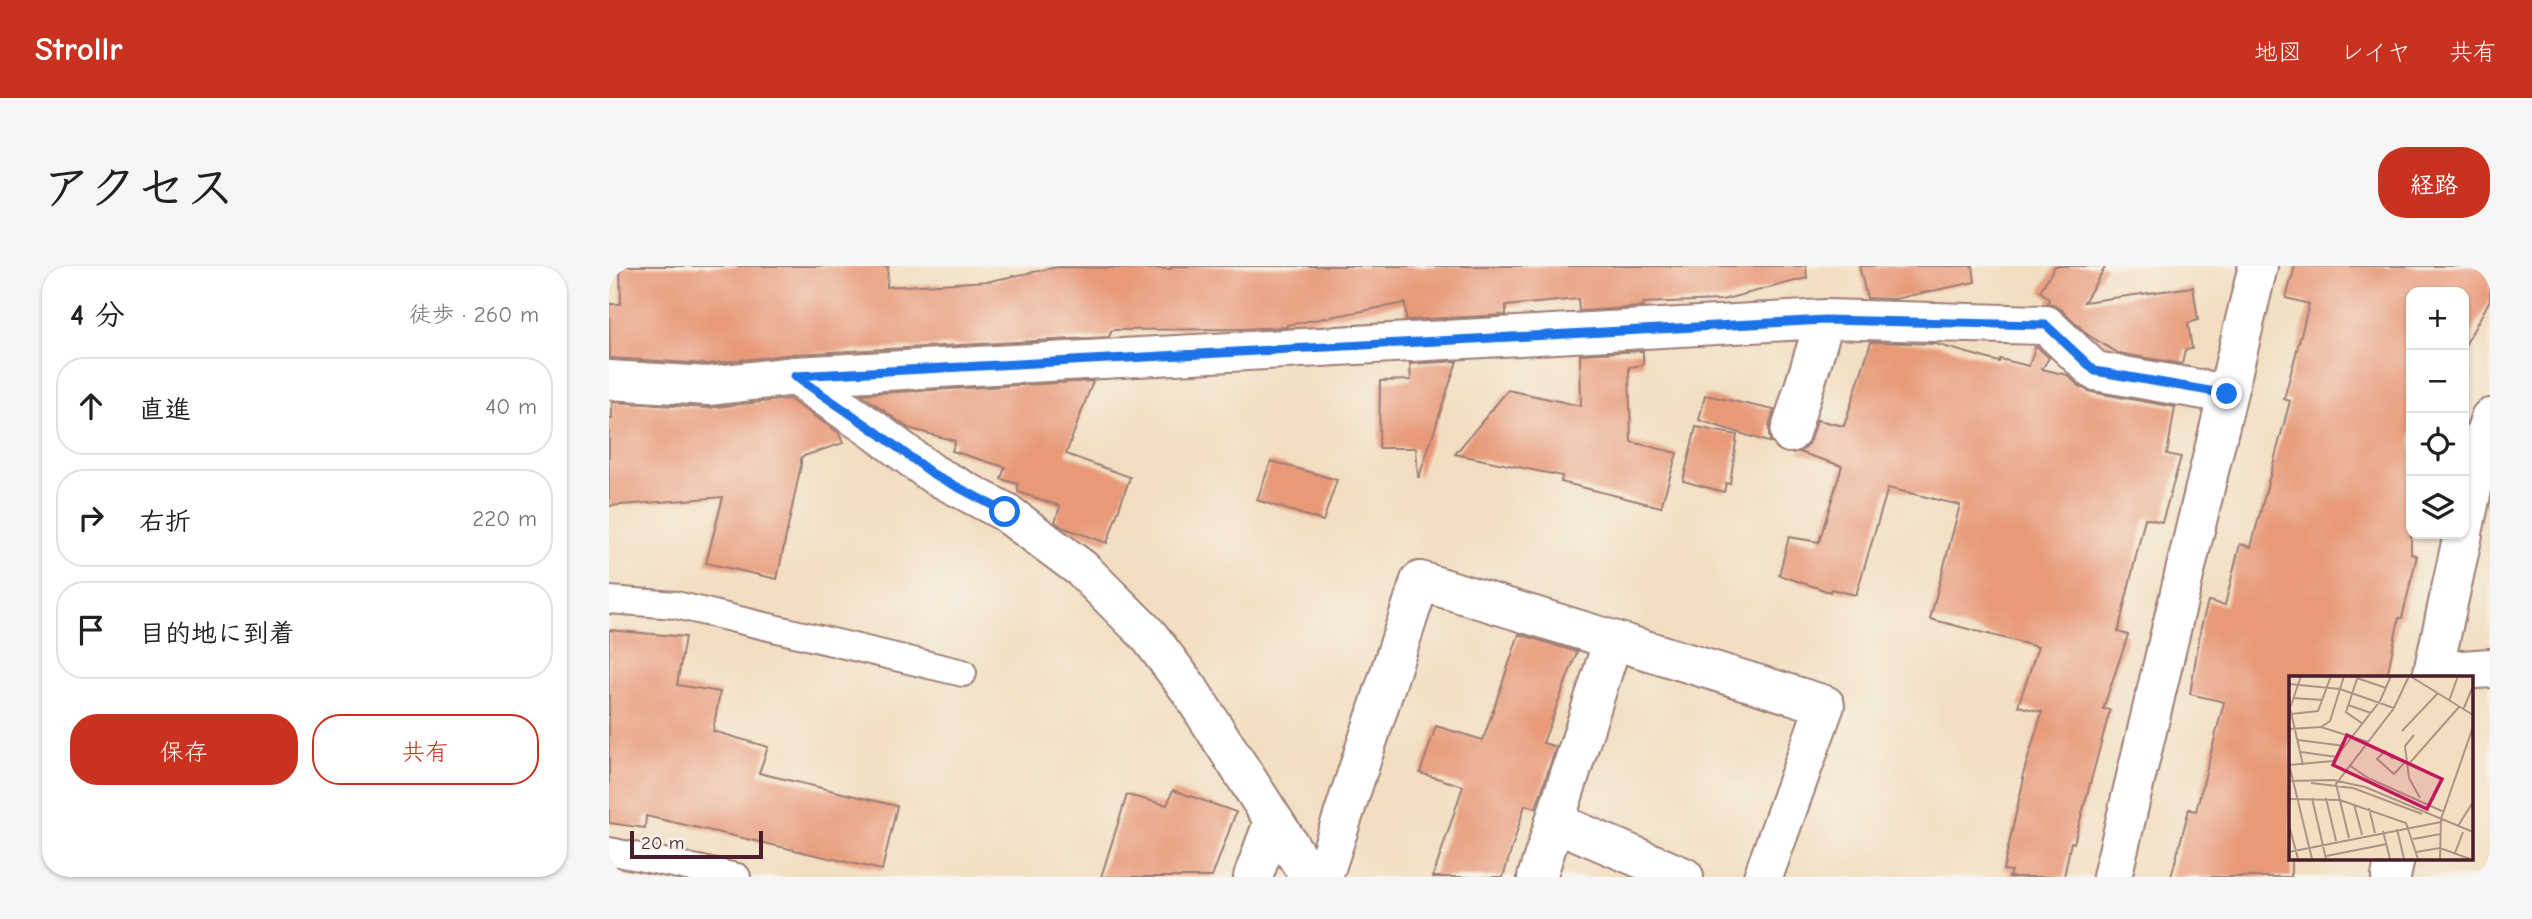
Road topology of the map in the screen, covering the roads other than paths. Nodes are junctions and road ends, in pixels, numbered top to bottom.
1 (2258, 266) edge
2 (1825, 320) junction
3 (795, 376) junction
4 (609, 380) edge
5 (2227, 394) junction
6 (1790, 433) dead end
7 (2487, 434) edge
8 (2469, 508) edge
9 (2462, 539) edge
10 (609, 600) edge
11 (1613, 640) junction
12 (2490, 668) edge
13 (963, 673) dead end
14 (2433, 675) edge
15 (1273, 822) junction
16 (1555, 822) junction
17 (609, 851) edge
18 (737, 877) edge
19 (1253, 877) edge
20 (1310, 877) edge
21 (1323, 877) edge
22 (1537, 877) edge
23 (1684, 877) edge
24 (1763, 877) edge
25 (2112, 877) edge

1 - 5 street
2 - 3 street
2 - 5 street
2 - 6 street
3 - 4 street
3 - 15 street
5 - 25 street
7 - 8 street
9 - 14 street
10 - 13 lane
11 - 16 street
11 - 21 street
11 - 24 street
12 - 14 street
15 - 19 street
15 - 20 street
16 - 22 street
16 - 23 street
17 - 18 lane

